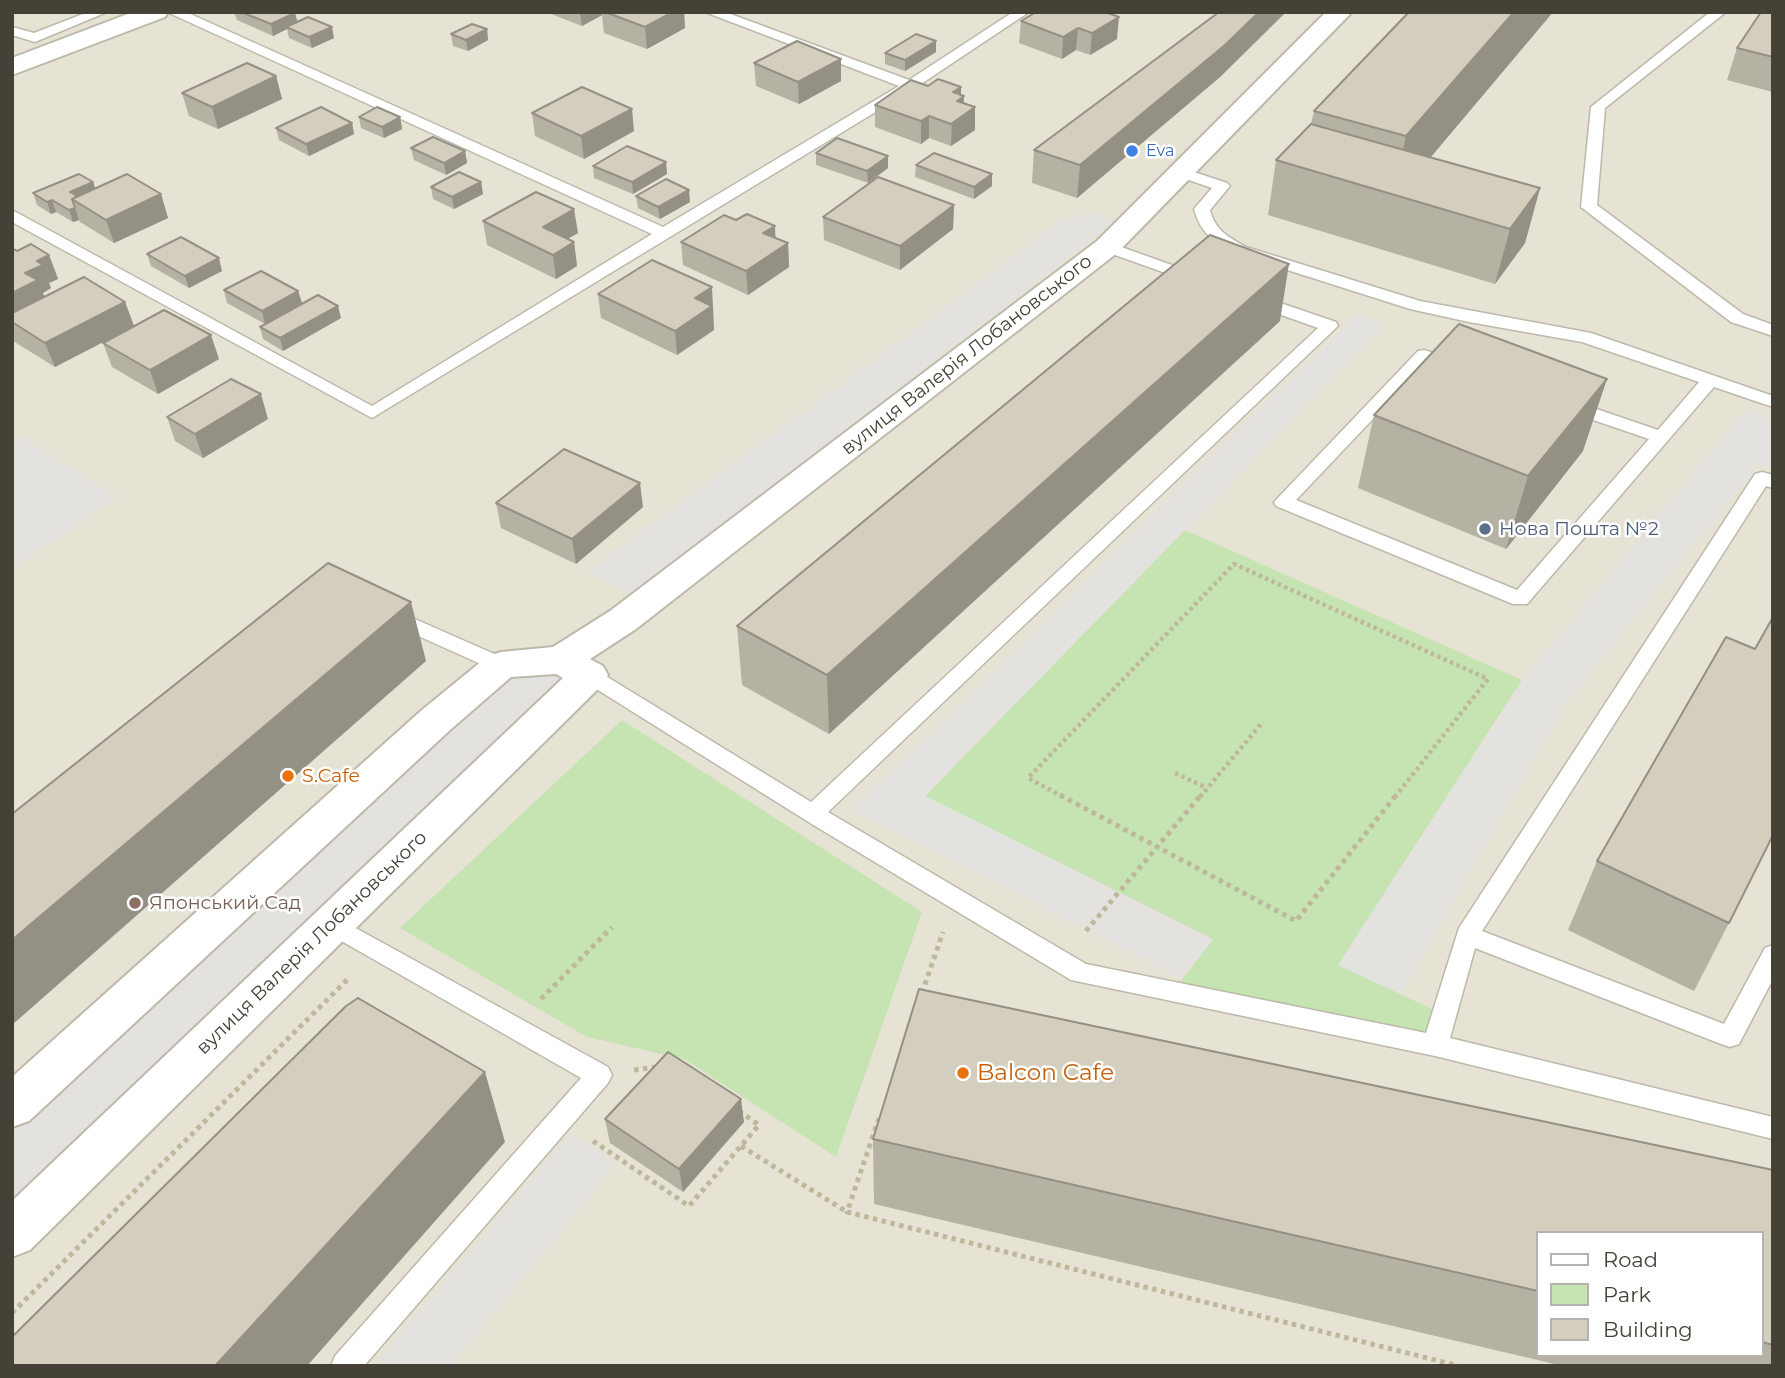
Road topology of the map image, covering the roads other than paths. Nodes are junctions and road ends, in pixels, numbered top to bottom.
1 (100, 12) edge
2 (156, 12) edge
3 (174, 12) edge
4 (712, 12) edge
5 (1023, 12) edge
6 (1340, 12) edge
7 (1719, 12) edge
8 (12, 31) edge
9 (12, 67) edge
10 (910, 85) junction
11 (1182, 173) junction
12 (12, 215) edge
13 (664, 233) junction
14 (1107, 247) junction
15 (1212, 284) edge
16 (1238, 294) edge
17 (1773, 331) edge
18 (1474, 372) edge
19 (1712, 380) junction
20 (1549, 399) edge
21 (1773, 402) edge
22 (1662, 438) junction
23 (1769, 474) edge
24 (367, 612) edge
25 (501, 666) junction
26 (575, 667) junction
27 (813, 813) junction
28 (332, 923) junction
29 (1468, 935) junction
30 (1773, 955) edge
31 (1435, 1045) junction
32 (12, 1107) edge
33 (1773, 1128) edge
34 (12, 1234) edge
35 (345, 1366) edge

1 - 8 lane
2 - 9 street
3 - 13 lane
4 - 10 lane
5 - 10 lane
6 - 11 street, вулиця Валерія Лобановського
7 - 17 lane
10 - 13 lane
11 - 14 street, вулиця Валерія Лобановського
11 - 19 lane
12 - 13 lane
14 - 15 lane
14 - 26 street, вулиця Валерія Лобановського
16 - 27 lane
18 - 22 lane
19 - 21 lane
19 - 22 lane
20 - 22 lane
23 - 29 lane
24 - 25 lane
25 - 26 street, вулиця Валерія Лобановського
25 - 32 street
26 - 27 lane
26 - 28 street, вулиця Валерія Лобановського
27 - 31 lane
28 - 34 street, вулиця Валерія Лобановського
28 - 35 lane
29 - 30 lane
29 - 31 lane
31 - 33 lane

